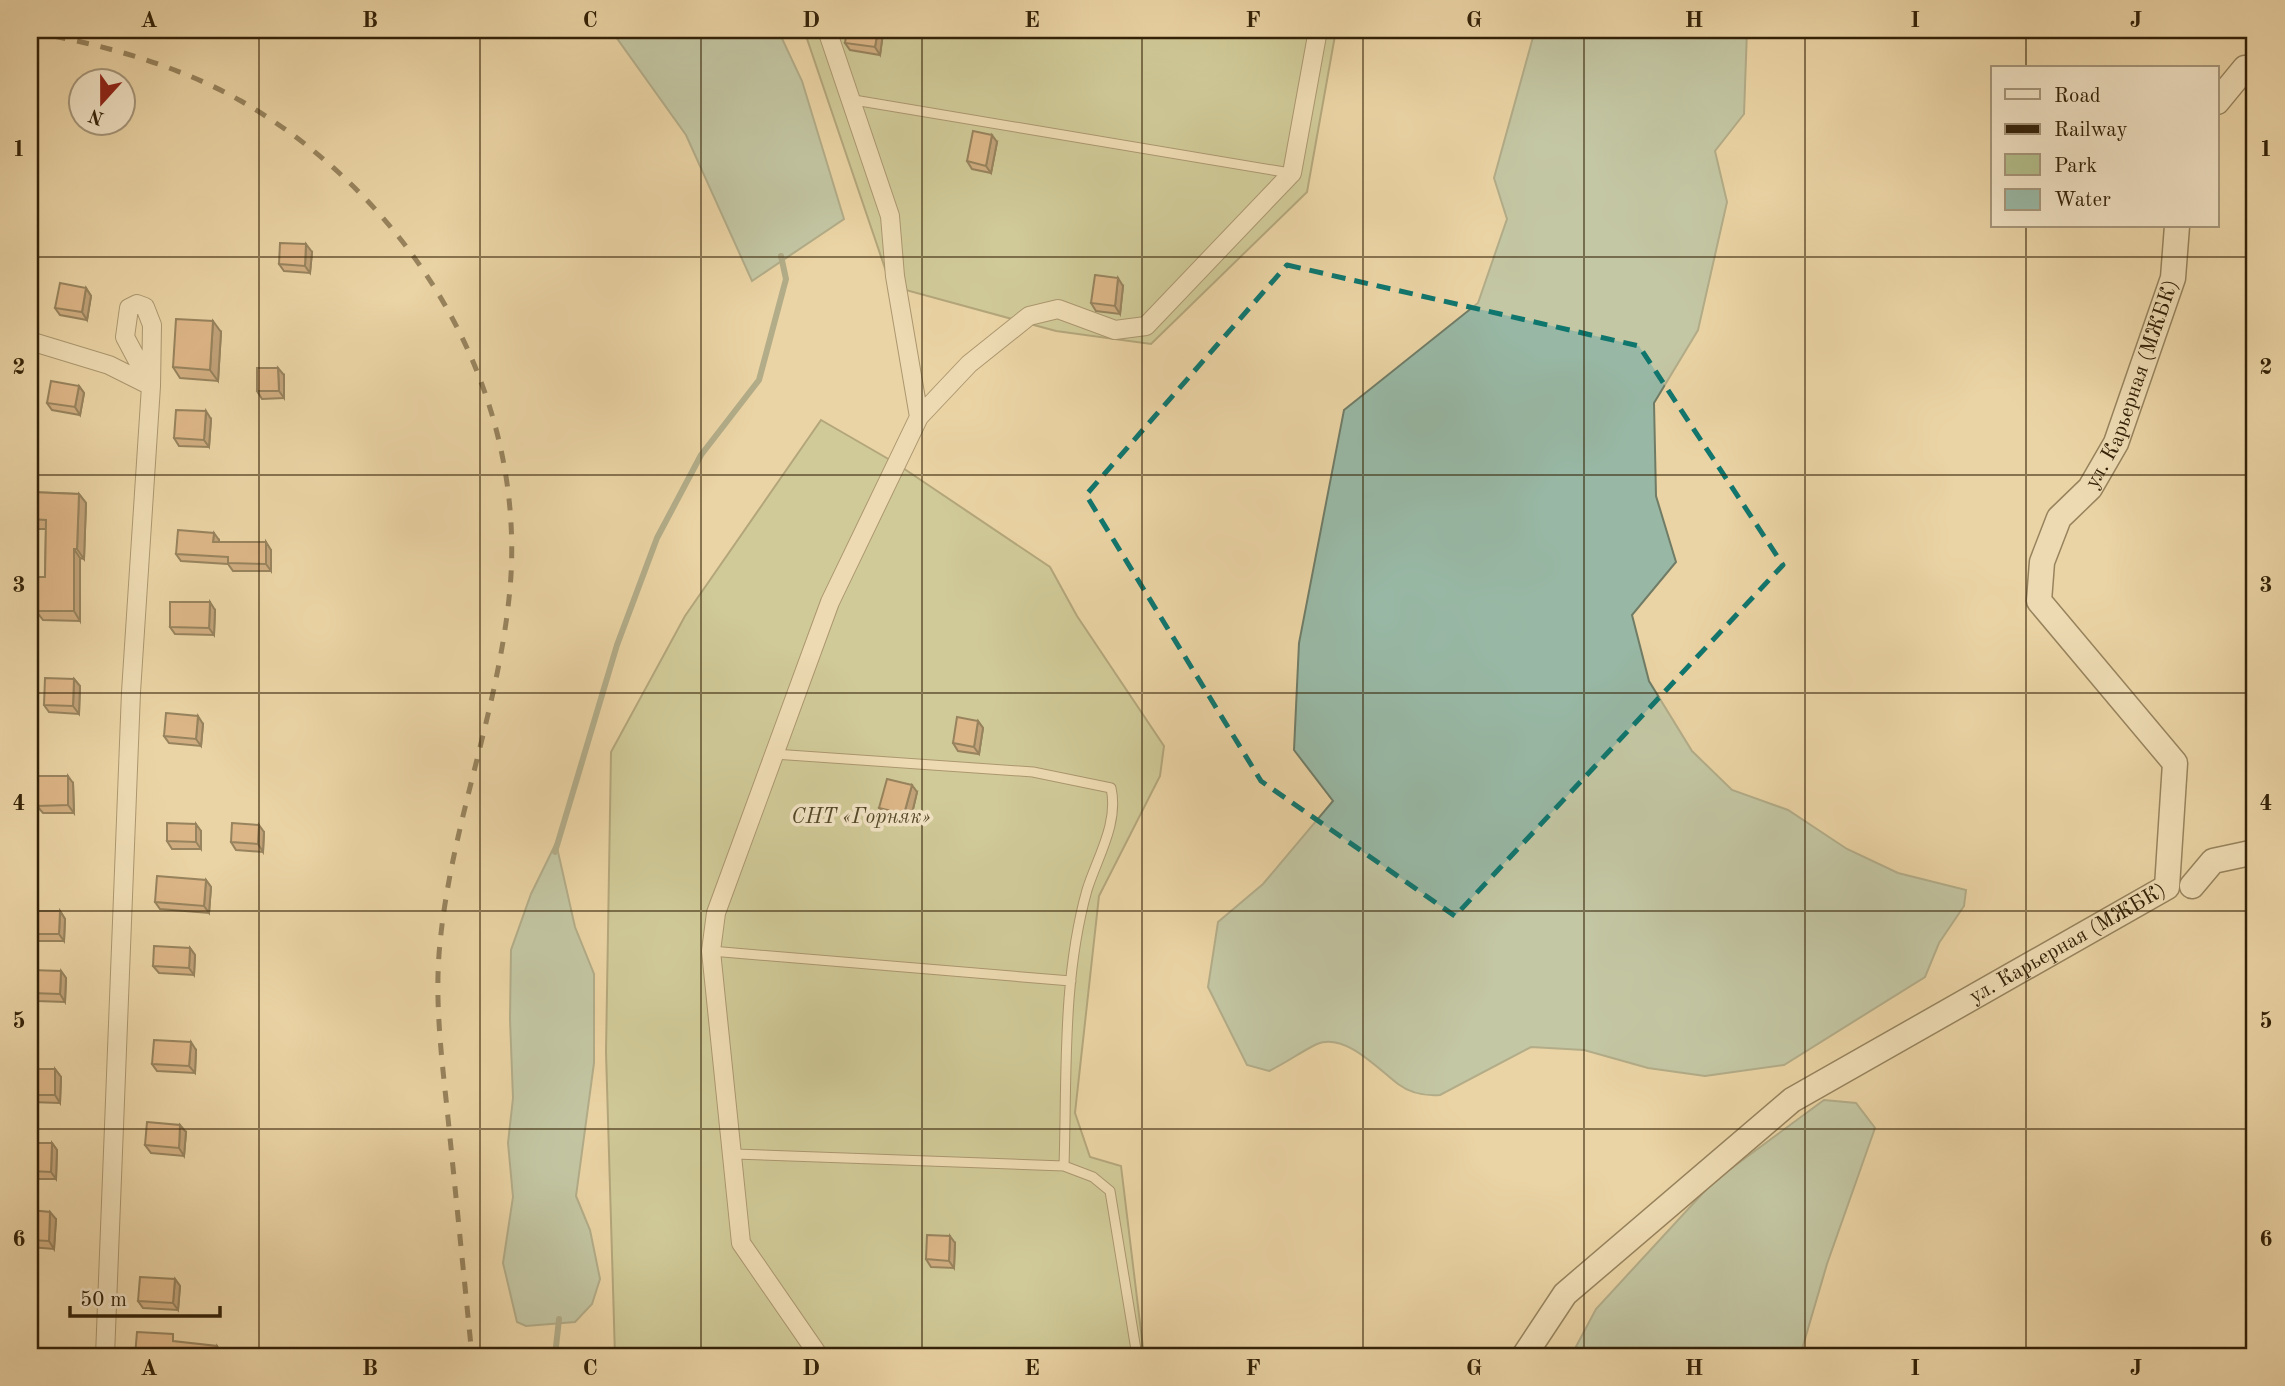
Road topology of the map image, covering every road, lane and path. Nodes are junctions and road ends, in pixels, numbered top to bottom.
1 (827, 30) edge
2 (1318, 30) edge
3 (2255, 69) edge
4 (848, 99) junction
5 (2218, 101) edge
6 (1292, 173) junction
7 (2178, 228) edge
8 (30, 341) edge
9 (919, 417) junction
10 (774, 754) junction
11 (2255, 852) edge
12 (2192, 886) dead end
13 (711, 951) junction
14 (1071, 981) junction
15 (734, 1154) junction
16 (1064, 1166) junction
17 (105, 1356) edge
18 (819, 1356) edge
19 (1136, 1356) edge
20 (1524, 1356) edge

1 - 4 street
2 - 6 street
3 - 5 street
4 - 6 lane
4 - 9 street
6 - 9 street
7 - 20 street, ул. Карьерная (МЖБК)
8 - 17 street
9 - 10 street
10 - 13 street
10 - 14 lane
11 - 12 street, ул. Карьерная (МЖБК)
13 - 14 lane
13 - 15 street
14 - 16 lane
15 - 16 lane
15 - 18 street
16 - 19 lane

